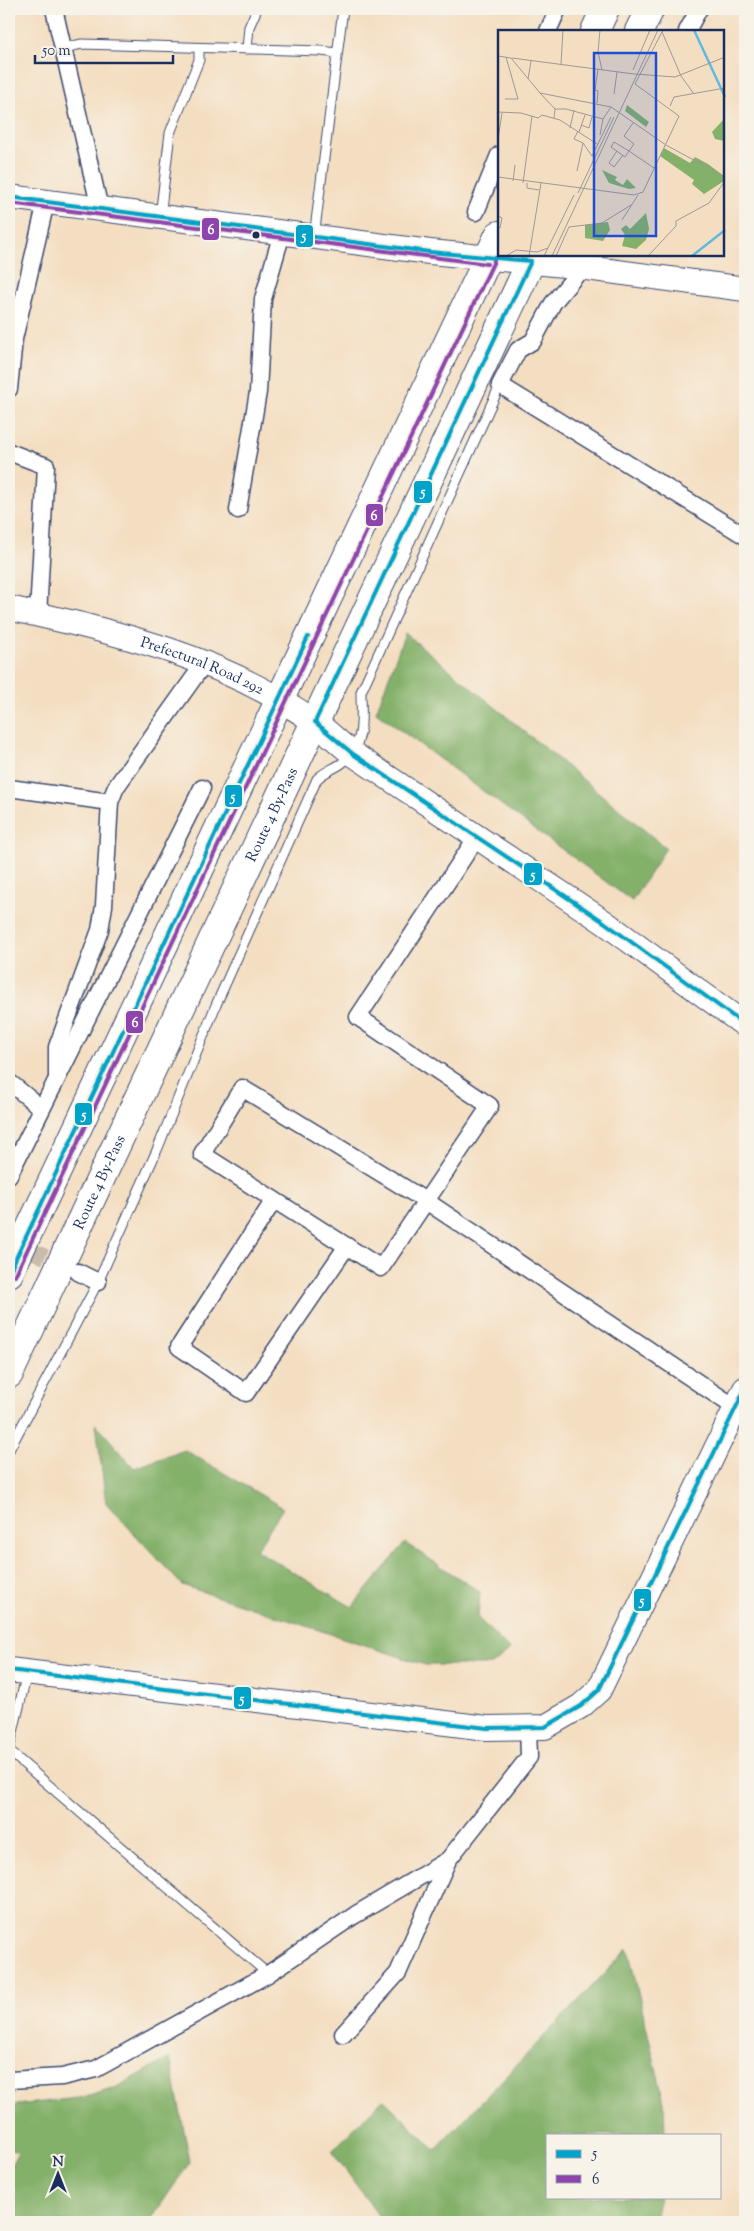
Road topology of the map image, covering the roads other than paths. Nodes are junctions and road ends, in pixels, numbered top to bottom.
1 (54, 9) edge
2 (257, 9) edge
3 (343, 9) edge
4 (558, 9) edge
5 (606, 9) edge
6 (650, 9) edge
7 (699, 9) edge
8 (548, 30) edge
9 (596, 30) edge
10 (640, 30) edge
11 (688, 30) edge
12 (63, 48) junction
13 (199, 48) junction
14 (247, 49) junction
15 (336, 53) junction
16 (498, 157) edge
17 (9, 197) edge
18 (46, 202) junction
19 (100, 209) junction
20 (476, 212) dead end
21 (160, 217) junction
22 (282, 233) junction
23 (314, 237) junction
24 (494, 246) edge
25 (532, 258) edge
26 (585, 261) edge
27 (745, 289) edge
28 (500, 385) junction
29 (9, 389) edge
30 (9, 452) edge
31 (238, 510) dead end
32 (745, 536) edge
33 (9, 608) edge
34 (38, 615) junction
35 (205, 662) junction
36 (278, 700) junction
37 (315, 722) junction
38 (353, 754) junction
39 (9, 788) edge
40 (202, 788) dead end
41 (110, 802) junction
42 (477, 837) junction
43 (745, 1025) edge
44 (57, 1076) junction
45 (9, 1082) edge
46 (41, 1108) junction
47 (9, 1175) edge
48 (274, 1200) junction
49 (426, 1201) junction
50 (347, 1246) junction
51 (78, 1272) tunnel mouth
52 (9, 1273) edge
53 (98, 1282) junction
54 (9, 1374) edge
55 (741, 1398) edge
56 (9, 1450) edge
57 (18, 1671) edge
58 (528, 1727) junction
59 (9, 1750) edge
60 (448, 1860) junction
61 (268, 1974) junction
62 (344, 2034) dead end
63 (9, 2080) edge

1 - 12 street
2 - 14 lane
3 - 15 lane
4 - 8 street
5 - 9 highway
6 - 10 highway
7 - 11 street
12 - 13 lane
12 - 19 street
13 - 14 lane
13 - 21 lane
14 - 15 lane
15 - 23 lane
16 - 20 street
17 - 18 street
18 - 19 street
18 - 29 street
19 - 21 street
21 - 22 street
22 - 23 street
22 - 31 street
23 - 24 street
24 - 36 highway
25 - 26 street
25 - 37 highway, Route 4 By-Pass
26 - 27 street
26 - 28 street
28 - 32 street
28 - 38 lane
30 - 34 street
33 - 34 street, Prefectural Road 292
34 - 35 street, Prefectural Road 292
35 - 36 street, Prefectural Road 292
35 - 41 street
36 - 37 street, Prefectural Road 292
36 - 52 highway
37 - 38 street, Prefectural Road 292
37 - 54 highway, Route 4 By-Pass
38 - 42 street, Prefectural Road 292
38 - 53 lane
39 - 41 street
40 - 44 street
41 - 44 street
42 - 43 street, Prefectural Road 292
42 - 49 street
44 - 46 street
45 - 46 street
46 - 47 street
48 - 49 street
48 - 50 street
48 - 50 street
49 - 50 street
49 - 55 street
51 - 53 street
53 - 56 lane
55 - 58 street
57 - 58 street
57 - 59 lane
58 - 60 street
59 - 61 lane
60 - 61 street
60 - 62 street
61 - 63 street

